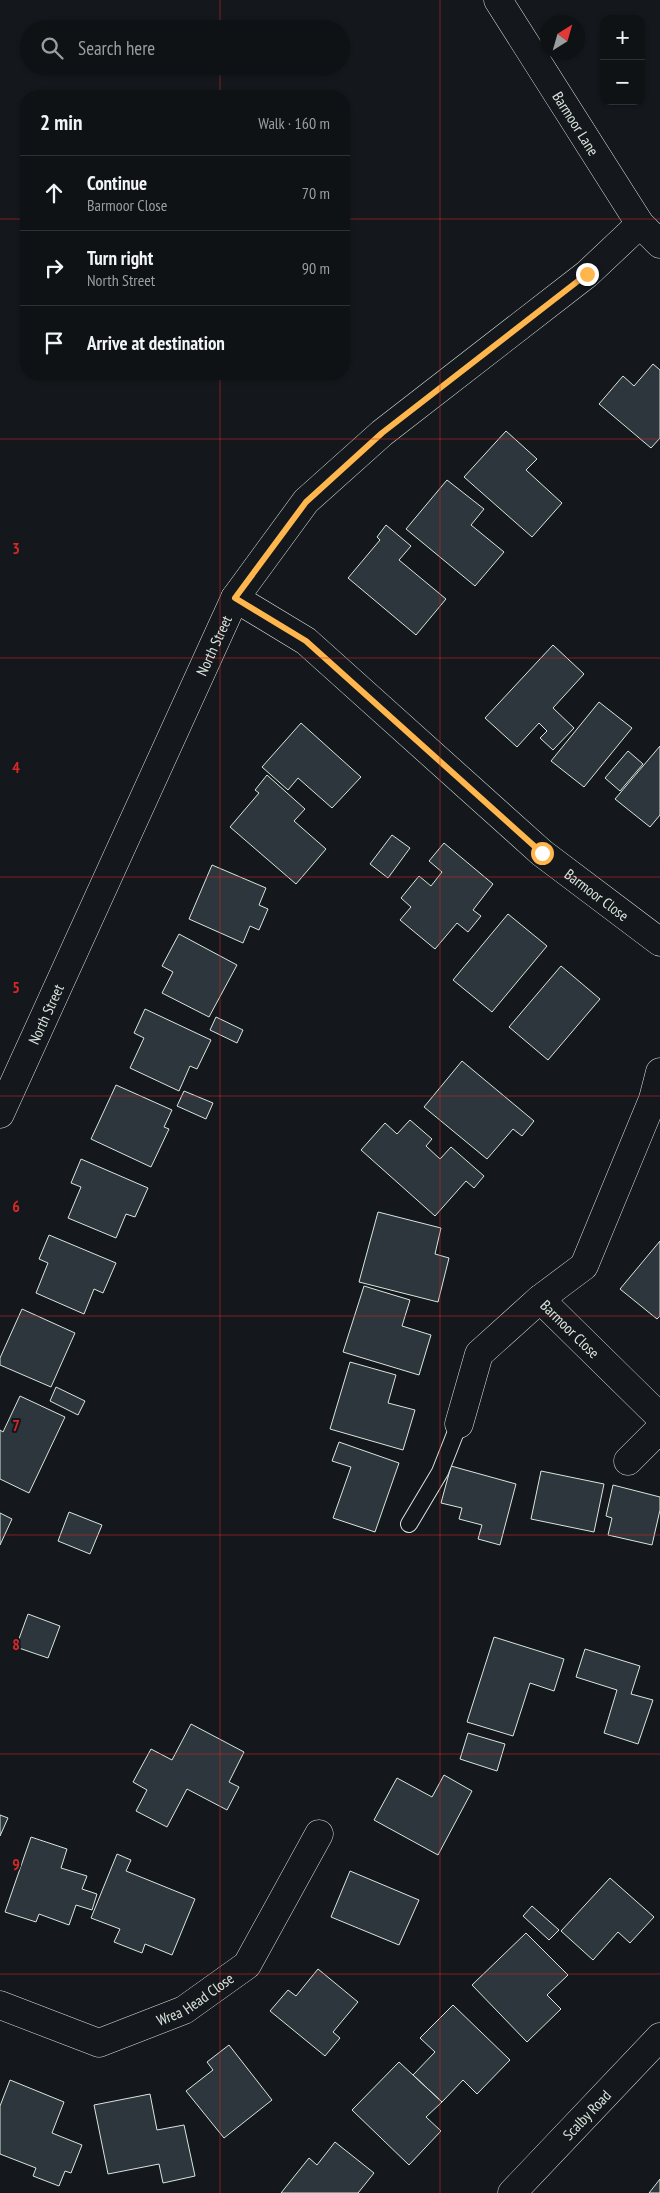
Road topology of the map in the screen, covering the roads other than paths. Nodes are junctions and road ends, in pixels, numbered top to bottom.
1 (498, 0) edge
2 (640, 224) junction
3 (660, 244) edge
4 (235, 598) junction
5 (660, 942) edge
6 (660, 1072) edge
7 (0, 1114) edge
8 (540, 1299) junction
9 (660, 1417) edge
10 (459, 1424) joint
11 (660, 1429) edge
12 (628, 1461) dead end
13 (409, 1524) dead end
14 (319, 1834) dead end
15 (0, 2005) edge
16 (660, 2037) edge
17 (512, 2193) edge

1 - 2 main road, Barmoor Lane
2 - 3 main road, Barmoor Lane
2 - 4 main road, North Street
4 - 5 main road, Barmoor Close
4 - 7 main road, North Street
6 - 8 main road, Barmoor Close
8 - 9 main road, Barmoor Close
8 - 10 main road
10 - 13 lane
11 - 12 main road
14 - 15 main road, Wrea Head Close
16 - 17 main road, Scalby Road

